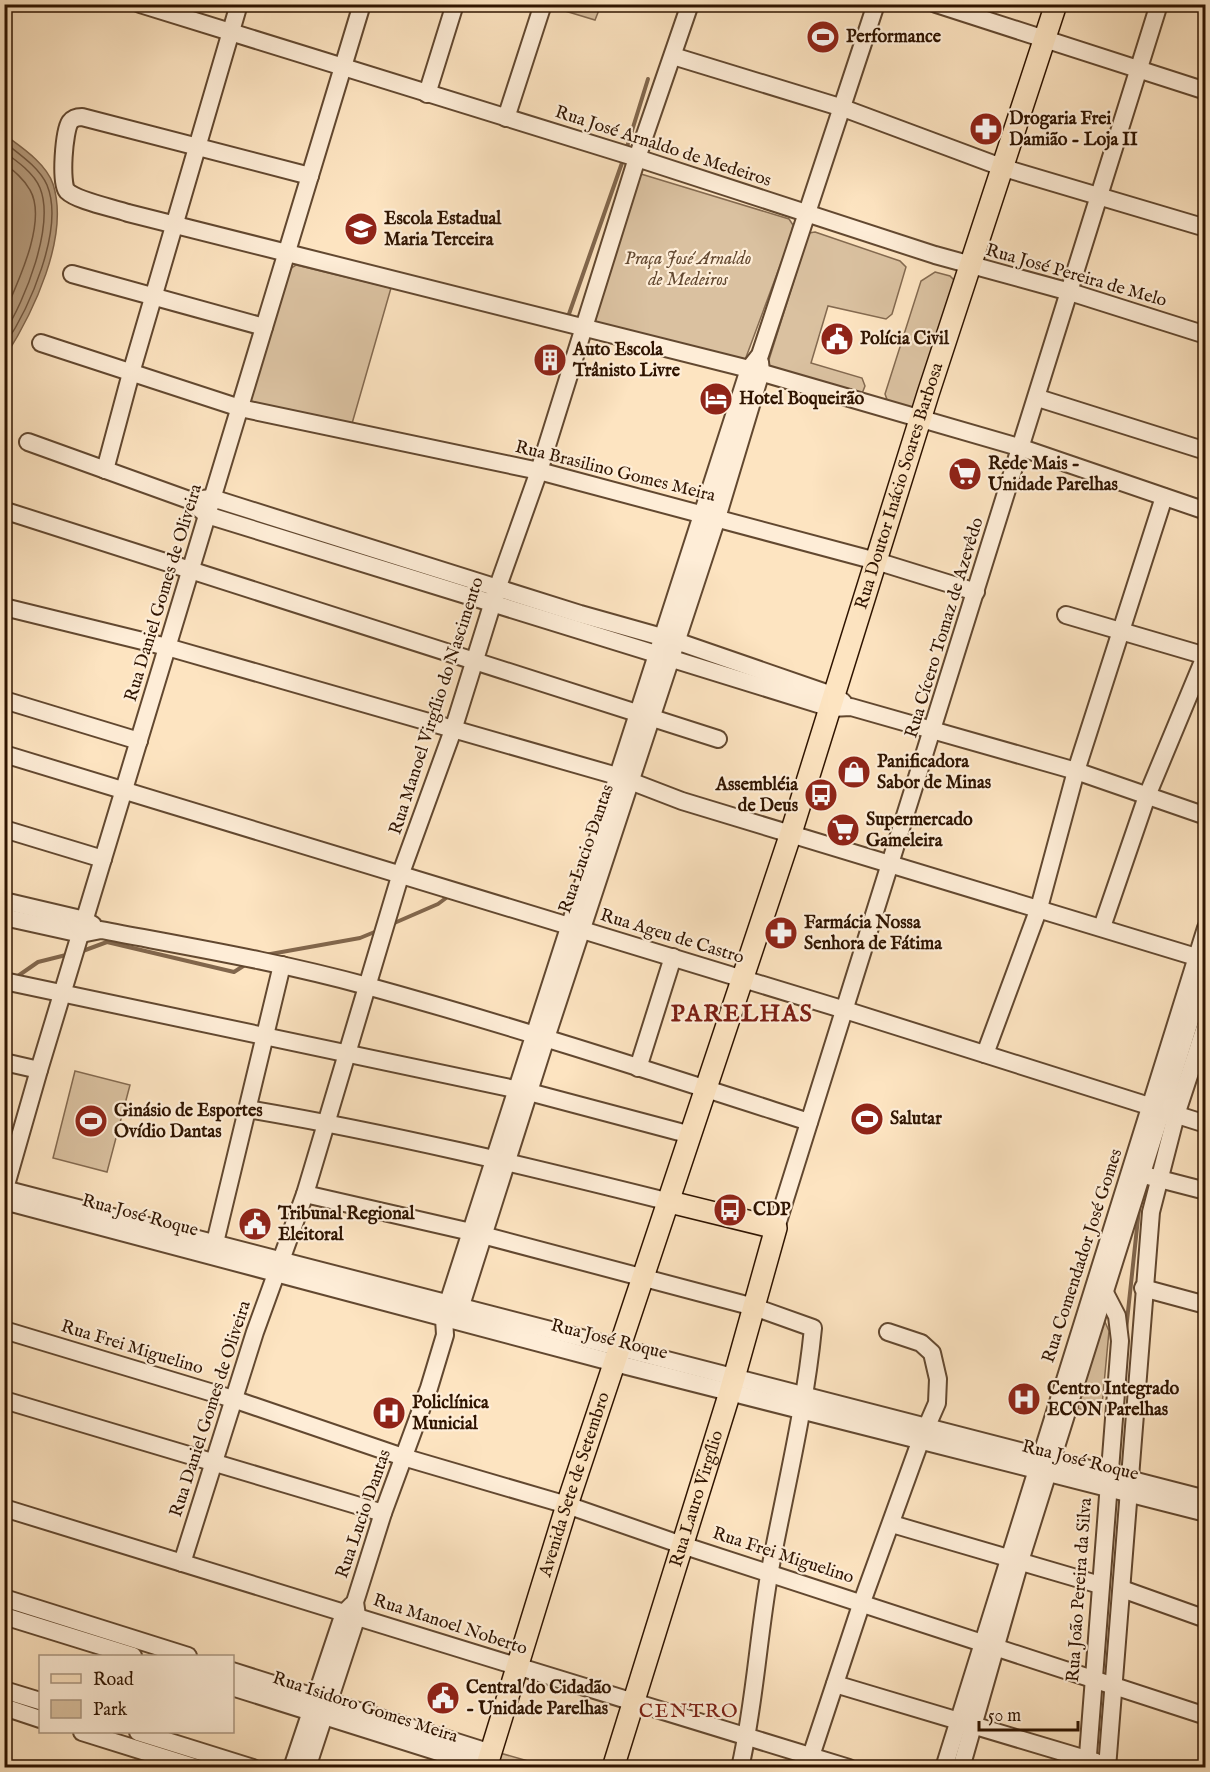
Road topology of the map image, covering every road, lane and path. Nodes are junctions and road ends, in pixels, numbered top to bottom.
1 (140, 4) edge
2 (239, 4) edge
3 (362, 4) edge
4 (454, 4) edge
5 (543, 4) edge
6 (690, 4) edge
7 (876, 4) edge
8 (936, 4) edge
9 (1056, 4) edge
10 (1159, 4) edge
11 (229, 33) junction
12 (1044, 40) junction
13 (673, 56) junction
14 (343, 68) junction
15 (1139, 69) junction
16 (1206, 91) edge
17 (427, 94) junction
18 (843, 108) junction
19 (506, 118) junction
20 (196, 147) junction
21 (637, 158) junction
22 (1004, 168) junction
23 (310, 176) junction
24 (1100, 195) junction
25 (807, 213) junction
26 (175, 224) junction
27 (1206, 228) edge
28 (287, 252) junction
29 (970, 265) junction
30 (72, 274) dead end
31 (1070, 292) junction
32 (153, 297) junction
33 (264, 327) junction
34 (583, 327) junction
35 (1206, 335) edge
36 (41, 344) dead end
37 (756, 365) junction
38 (131, 372) junction
39 (1038, 398) junction
40 (240, 408) junction
41 (921, 419) junction
42 (28, 442) dead end
43 (1022, 448) junction
44 (1206, 451) edge
45 (105, 470) junction
46 (539, 471) junction
47 (1164, 497) junction
48 (212, 498) junction
49 (189, 500) junction
50 (6, 511) edge
51 (1206, 511) edge
52 (207, 515) junction
53 (709, 516) junction
54 (876, 561) junction
55 (191, 572) junction
56 (976, 592) junction
57 (494, 597) junction
58 (4, 607) edge
59 (1066, 615) dead end
60 (578, 622) junction
61 (1122, 631) junction
62 (669, 639) junction
63 (167, 647) junction
64 (663, 655) junction
65 (1205, 655) edge
66 (475, 661) junction
67 (4, 700) edge
68 (839, 704) junction
69 (644, 716) junction
70 (453, 730) junction
71 (933, 730) junction
72 (718, 739) dead end
73 (139, 741) junction
74 (4, 754) edge
75 (1076, 771) junction
76 (624, 778) junction
77 (125, 791) junction
78 (1147, 796) junction
79 (1206, 816) edge
80 (4, 829) edge
81 (791, 833) junction
82 (103, 859) junction
83 (891, 864) junction
84 (401, 873) junction
85 (4, 901) edge
86 (1039, 908) junction
87 (4, 917) edge
88 (83, 927) junction
89 (575, 927) junction
90 (1102, 927) junction
91 (1206, 928) edge
92 (673, 957) junction
93 (1202, 962) edge
94 (282, 965) junction
95 (742, 979) junction
96 (4, 981) edge
97 (367, 986) junction
98 (62, 994) junction
99 (845, 1010) junction
100 (1206, 1024) edge
101 (265, 1037) junction
102 (540, 1037) junction
103 (347, 1053) junction
104 (985, 1054) junction
105 (4, 1062) edge
106 (638, 1068) junction
107 (39, 1070) junction
108 (706, 1089) junction
109 (522, 1091) junction
110 (248, 1109) junction
111 (1163, 1111) junction
112 (326, 1122) junction
113 (809, 1122) junction
114 (1206, 1124) edge
115 (691, 1135) junction
116 (500, 1160) junction
117 (1136, 1173) junction
118 (1159, 1179) junction
119 (1206, 1191) edge
120 (5, 1193) edge
121 (305, 1194) junction
122 (670, 1202) junction
123 (776, 1228) junction
124 (478, 1233) junction
125 (214, 1250) junction
126 (279, 1267) junction
127 (643, 1279) junction
128 (1100, 1285) junction
129 (1143, 1288) junction
130 (1206, 1305) edge
131 (754, 1306) junction
132 (452, 1312) junction
133 (4, 1330) edge
134 (888, 1332) dead end
135 (618, 1355) junction
136 (732, 1385) junction
137 (4, 1400) edge
138 (233, 1400) junction
139 (803, 1403) junction
140 (929, 1426) junction
141 (920, 1442) junction
142 (404, 1457) junction
143 (213, 1460) junction
144 (1045, 1464) junction
145 (1108, 1481) junction
146 (1127, 1486) junction
147 (1206, 1499) edge
148 (567, 1505) junction
149 (4, 1508) edge
150 (383, 1513) junction
151 (1206, 1513) edge
152 (892, 1524) junction
153 (682, 1545) junction
154 (1015, 1561) junction
155 (182, 1563) junction
156 (770, 1572) junction
157 (1100, 1585) junction
158 (1122, 1589) junction
159 (4, 1598) edge
160 (862, 1602) junction
161 (352, 1611) junction
162 (4, 1616) edge
163 (1206, 1620) edge
164 (77, 1630) junction
165 (990, 1646) junction
166 (171, 1654) edge
167 (131, 1655) edge
168 (518, 1667) junction
169 (234, 1672) edge
170 (1093, 1680) junction
171 (835, 1684) junction
172 (1113, 1686) junction
173 (234, 1687) edge
174 (4, 1690) edge
175 (39, 1701) edge
176 (633, 1704) junction
177 (319, 1706) junction
178 (4, 1707) edge
179 (1206, 1716) edge
180 (39, 1719) edge
181 (967, 1723) junction
182 (88, 1733) edge
183 (144, 1733) edge
184 (747, 1737) junction
185 (811, 1756) junction
186 (488, 1760) edge
187 (1087, 1763) edge
188 (197, 1767) edge
189 (253, 1767) edge
190 (292, 1767) edge
191 (307, 1767) edge
192 (613, 1767) edge
193 (740, 1767) edge
194 (849, 1767) edge
195 (944, 1767) edge
196 (961, 1767) edge
197 (1109, 1767) edge

1 - 11 street, Rua José Arnaldo de Medeiros
2 - 11 street
3 - 14 street, Rua Daniel Gomes de Oliveira
4 - 17 street
5 - 19 street
6 - 13 street, Rua Manoel Virgílio do Nascimento
7 - 18 street, Rua Lucio Dantas
8 - 12 street
9 - 12 main road, Rua Doutor Inácio Soares Barbosa
10 - 15 street, Rua Cícero Tomaz de Azevêdo
11 - 14 street, Rua José Arnaldo de Medeiros
11 - 20 street
12 - 15 street
12 - 22 main road, Rua Doutor Inácio Soares Barbosa
13 - 18 street
13 - 21 street, Rua Manoel Virgílio do Nascimento
14 - 17 street, Rua José Arnaldo de Medeiros
14 - 23 street, Rua Daniel Gomes de Oliveira
15 - 16 street
15 - 24 street, Rua Cícero Tomaz de Azevêdo
17 - 19 street, Rua José Arnaldo de Medeiros
18 - 22 street
18 - 25 street, Rua Lucio Dantas
19 - 21 street, Rua José Arnaldo de Medeiros
20 - 23 street
20 - 26 street
20 - 26 street
21 - 25 street, Rua José Arnaldo de Medeiros
21 - 34 street, Rua Manoel Virgílio do Nascimento
22 - 24 street
22 - 29 main road, Rua Doutor Inácio Soares Barbosa
23 - 28 street, Rua Daniel Gomes de Oliveira
24 - 27 street
24 - 31 street, Rua Cícero Tomaz de Azevêdo
25 - 29 street, Rua José Arnaldo de Medeiros
25 - 37 street, Rua Lucio Dantas
26 - 28 street
26 - 32 street
28 - 33 street, Rua Daniel Gomes de Oliveira
28 - 34 street
29 - 31 street, Rua José Pereira de Melo
29 - 41 main road, Rua Doutor Inácio Soares Barbosa
30 - 32 street
31 - 35 street, Rua José Pereira de Melo
31 - 39 street, Rua Cícero Tomaz de Azevêdo
32 - 33 street
32 - 38 street
33 - 40 street, Rua Daniel Gomes de Oliveira
34 - 37 street
34 - 46 street, Rua Manoel Virgílio do Nascimento
36 - 38 street, Rua Brasilino Gomes Meira
37 - 41 street
37 - 53 street, Rua Lucio Dantas
38 - 40 street, Rua Brasilino Gomes Meira
38 - 45 street
39 - 43 street, Rua Cícero Tomaz de Azevêdo
39 - 44 street
40 - 46 street, Rua Brasilino Gomes Meira
40 - 48 street, Rua Daniel Gomes de Oliveira
41 - 43 street
41 - 54 main road, Rua Doutor Inácio Soares Barbosa
42 - 45 street
43 - 47 street
43 - 56 street, Rua Cícero Tomaz de Azevêdo
45 - 49 street
46 - 53 street, Rua Brasilino Gomes Meira
46 - 57 street, Rua Manoel Virgílio do Nascimento
47 - 51 street
47 - 61 street
48 - 49 street
48 - 52 street, Rua Daniel Gomes de Oliveira
48 - 57 street
49 - 52 street
50 - 55 street
52 - 55 street, Rua Daniel Gomes de Oliveira
52 - 57 street
53 - 54 street, Rua Brasilino Gomes Meira
53 - 62 street, Rua Lucio Dantas
54 - 56 street, Rua Brasilino Gomes Meira
54 - 68 main road, Rua Doutor Inácio Soares Barbosa
55 - 63 street, Rua Daniel Gomes de Oliveira
55 - 66 street
56 - 71 street, Rua Cícero Tomaz de Azevêdo
57 - 60 street
57 - 66 street, Rua Manoel Virgílio do Nascimento
58 - 63 street
59 - 61 street
60 - 62 street
60 - 64 street
61 - 65 street
61 - 75 street
62 - 64 street, Rua Lucio Dantas
62 - 68 street
63 - 70 street
63 - 73 street, Rua Daniel Gomes de Oliveira
64 - 68 street
64 - 69 street, Rua Lucio Dantas
65 - 78 street
66 - 69 street
66 - 70 street, Rua Manoel Virgílio do Nascimento
67 - 73 street
68 - 71 street
68 - 81 main road, Rua Doutor Inácio Soares Barbosa
69 - 72 street
69 - 76 street, Rua Lucio Dantas
70 - 76 street
70 - 84 street, Rua Manoel Virgílio do Nascimento
71 - 75 street
71 - 83 street, Rua Cícero Tomaz de Azevêdo
73 - 77 street, Rua Daniel Gomes de Oliveira
74 - 77 street, Rua Ageu de Castro
75 - 78 street
75 - 86 street
76 - 81 street
76 - 89 street, Rua Lucio Dantas
77 - 82 street, Rua Daniel Gomes de Oliveira
77 - 84 street, Rua Ageu de Castro
78 - 79 street
78 - 90 street
80 - 82 street
81 - 83 street
81 - 95 main road, Rua Doutor Inácio Soares Barbosa
82 - 88 street, Rua Daniel Gomes de Oliveira
83 - 86 street
83 - 99 street, Rua Cícero Tomaz de Azevêdo
84 - 89 street, Rua Ageu de Castro
84 - 97 street, Rua Manoel Virgílio do Nascimento
85 - 88 street
86 - 90 street
86 - 104 street
87 - 88 street
88 - 94 street
88 - 98 street, Rua Daniel Gomes de Oliveira
89 - 92 street, Rua Ageu de Castro
89 - 102 street, Rua Lucio Dantas
90 - 93 street
91 - 93 street, Rua Comendador José Gomes
92 - 95 street, Rua Ageu de Castro
92 - 106 street
93 - 111 street, Rua Comendador José Gomes
94 - 97 street
94 - 101 street
95 - 99 street, Rua Ageu de Castro
95 - 108 main road, Avenida Sete de Setembro
96 - 98 street
97 - 102 street
97 - 103 street, Rua Manoel Virgílio do Nascimento
98 - 101 street
98 - 107 street, Rua Daniel Gomes de Oliveira
99 - 104 street, Rua Ageu de Castro
99 - 113 street, Rua Cícero Tomaz de Azevêdo
100 - 111 street
101 - 103 street
101 - 110 street
102 - 106 street
102 - 109 street, Rua Lucio Dantas
103 - 109 street
103 - 112 street, Rua Manoel Virgílio do Nascimento
104 - 111 street, Rua Ageu de Castro
105 - 107 street
106 - 108 street
107 - 120 street, Rua Daniel Gomes de Oliveira
108 - 113 street
108 - 115 main road, Avenida Sete de Setembro
109 - 115 street
109 - 116 street, Rua Lucio Dantas
110 - 112 street
110 - 125 street
111 - 114 street, Rua Ageu de Castro
111 - 117 street, Rua Comendador José Gomes
111 - 118 street
112 - 116 street
112 - 121 street, Rua Manoel Virgílio do Nascimento
113 - 123 street, Rua Cícero Tomaz de Azevêdo
115 - 122 main road, Avenida Sete de Setembro
116 - 122 street
116 - 124 street, Rua Lucio Dantas
117 - 118 street
117 - 128 street, Rua Comendador José Gomes
118 - 119 street
118 - 129 street
120 - 125 street, Rua José Roque
121 - 124 street
121 - 126 street, Rua Manoel Virgílio do Nascimento
122 - 123 main road
122 - 127 main road, Avenida Sete de Setembro
123 - 131 main road, Rua Lauro Virgílio
124 - 127 street
124 - 132 street, Rua Lucio Dantas
125 - 126 street, Rua José Roque
126 - 132 street, Rua José Roque
126 - 138 street, Rua Daniel Gomes de Oliveira
127 - 131 street
127 - 135 main road, Avenida Sete de Setembro
128 - 144 street, Rua Comendador José Gomes
128 - 145 street, Rua João Pereira da Silva
129 - 130 street
129 - 146 street
131 - 136 main road, Rua Lauro Virgílio
131 - 139 street
132 - 135 street, Rua José Roque
132 - 142 street, Rua Lucio Dantas
133 - 138 street, Rua Frei Miguelino
134 - 140 street
135 - 136 street, Rua José Roque
135 - 148 main road, Avenida Sete de Setembro
136 - 139 street, Rua José Roque
136 - 153 main road, Rua Lauro Virgílio
137 - 143 street
138 - 142 street, Rua Frei Miguelino
138 - 143 street, Rua Daniel Gomes de Oliveira
139 - 140 street, Rua José Roque
139 - 141 street, Rua José Roque
139 - 156 street
140 - 141 street
140 - 144 street, Rua José Roque
141 - 144 street, Rua José Roque
141 - 152 street
142 - 148 street, Rua Frei Miguelino
142 - 150 street, Rua Lucio Dantas
143 - 150 street
143 - 155 street, Rua Daniel Gomes de Oliveira
144 - 145 street, Rua José Roque
144 - 154 street, Rua Comendador José Gomes
145 - 146 street, Rua José Roque
145 - 157 street, Rua João Pereira da Silva
146 - 147 street, Rua José Roque
146 - 151 street, Rua José Roque
146 - 158 street
148 - 153 street, Rua Frei Miguelino
148 - 168 main road, Avenida Sete de Setembro
149 - 155 street, Rua Manoel Noberto
150 - 161 street, Rua Lucio Dantas
152 - 154 street
152 - 160 street
153 - 156 street, Rua Frei Miguelino
153 - 176 main road, Rua Lauro Virgílio
154 - 157 street
154 - 165 street, Rua Comendador José Gomes
155 - 161 street, Rua Manoel Noberto
156 - 160 street, Rua Frei Miguelino
156 - 184 street
157 - 170 street, Rua João Pereira da Silva
158 - 163 street
158 - 172 street
159 - 164 street
160 - 165 street, Rua Frei Miguelino
160 - 171 street
161 - 168 street, Rua Manoel Noberto
161 - 177 street, Rua Lucio Dantas
162 - 164 street
164 - 166 street
164 - 167 street
165 - 170 street, Rua Frei Miguelino
165 - 181 street, Rua Comendador José Gomes
168 - 176 street, Rua Manoel Noberto
168 - 186 main road, Avenida Sete de Setembro
169 - 177 street, Rua Isidoro Gomes Meira
170 - 172 street, Rua Frei Miguelino
170 - 187 street, Rua João Pereira da Silva
171 - 181 street
171 - 185 street
172 - 179 street, Rua Frei Miguelino
172 - 197 street
173 - 177 street, Rua Isidoro Gomes Meira
174 - 175 street
176 - 184 street, Rua Manoel Noberto
176 - 192 main road, Rua Lauro Virgílio
177 - 186 street, Rua Isidoro Gomes Meira
177 - 190 street, Rua Lucio Dantas
177 - 191 street, Rua Lucio Dantas
178 - 180 street
181 - 187 street
181 - 195 street, Rua Comendador José Gomes
181 - 196 street, Rua Comendador José Gomes
182 - 188 street
183 - 189 street
184 - 185 street, Rua Manoel Noberto
184 - 193 street
185 - 194 street, Rua Manoel Noberto
187 - 197 street

